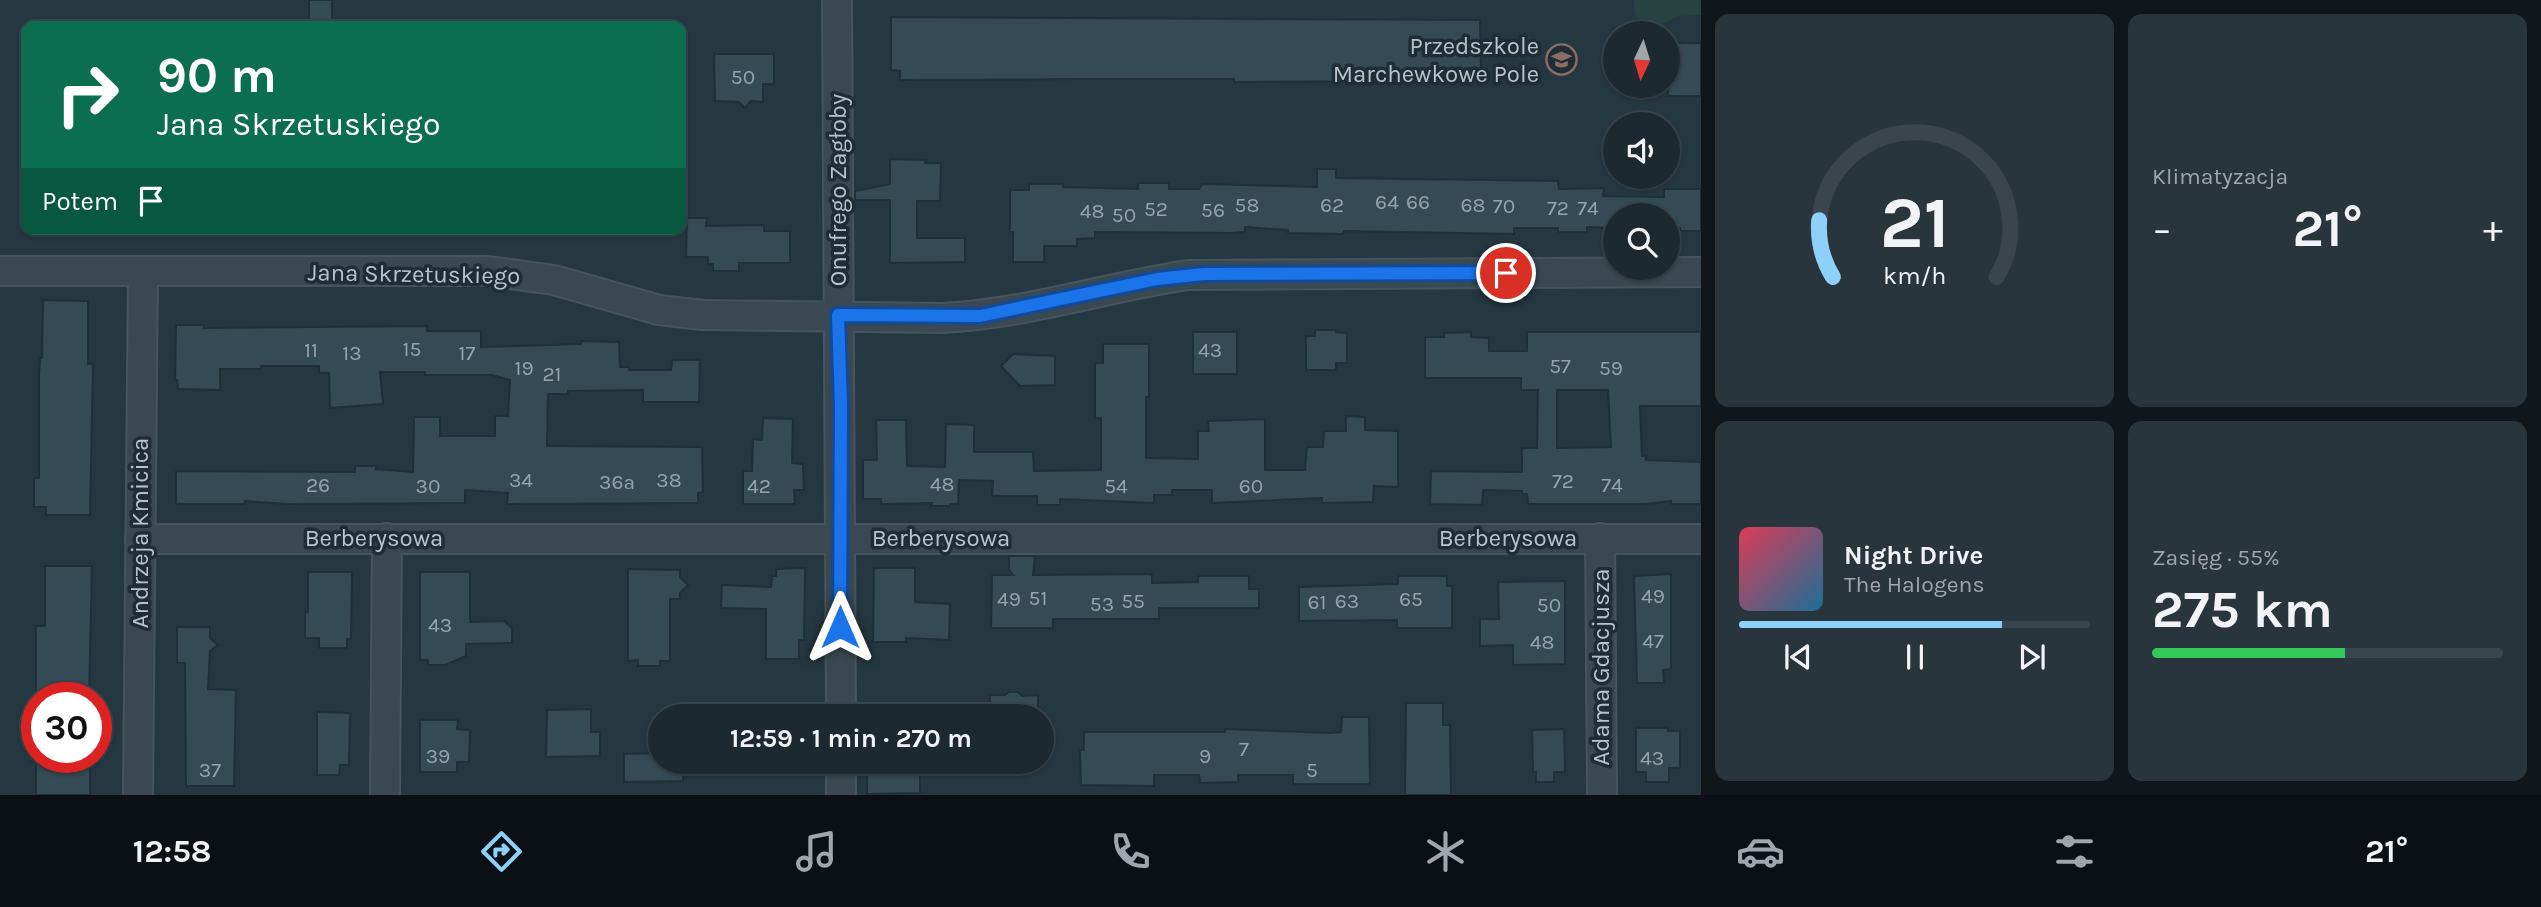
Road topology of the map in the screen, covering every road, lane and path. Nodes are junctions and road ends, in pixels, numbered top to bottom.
1 (837, 0) edge
2 (0, 271) edge
3 (142, 272) junction
4 (1701, 272) edge
5 (838, 315) junction
6 (387, 538) junction
7 (840, 538) junction
8 (1600, 538) junction
9 (140, 539) junction
10 (1701, 540) edge
11 (841, 704) edge
12 (841, 774) edge
13 (138, 795) edge
14 (386, 795) edge
15 (841, 795) edge
16 (1602, 795) edge

1 - 5 street, Onufrego Zagłoby
2 - 3 street, Jana Skrzetuskiego
3 - 5 street, Jana Skrzetuskiego
3 - 9 street, Andrzeja Kmicica
4 - 5 street, Jana Skrzetuskiego
5 - 7 street, Onufrego Zagłoby
6 - 7 street, Berberysowa
6 - 9 street, Berberysowa
6 - 14 street
7 - 8 street, Berberysowa
7 - 11 street, Onufrego Zagłoby
8 - 10 street, Berberysowa
8 - 16 street, Adama Gdacjusza
9 - 13 street, Andrzeja Kmicica
12 - 15 street

